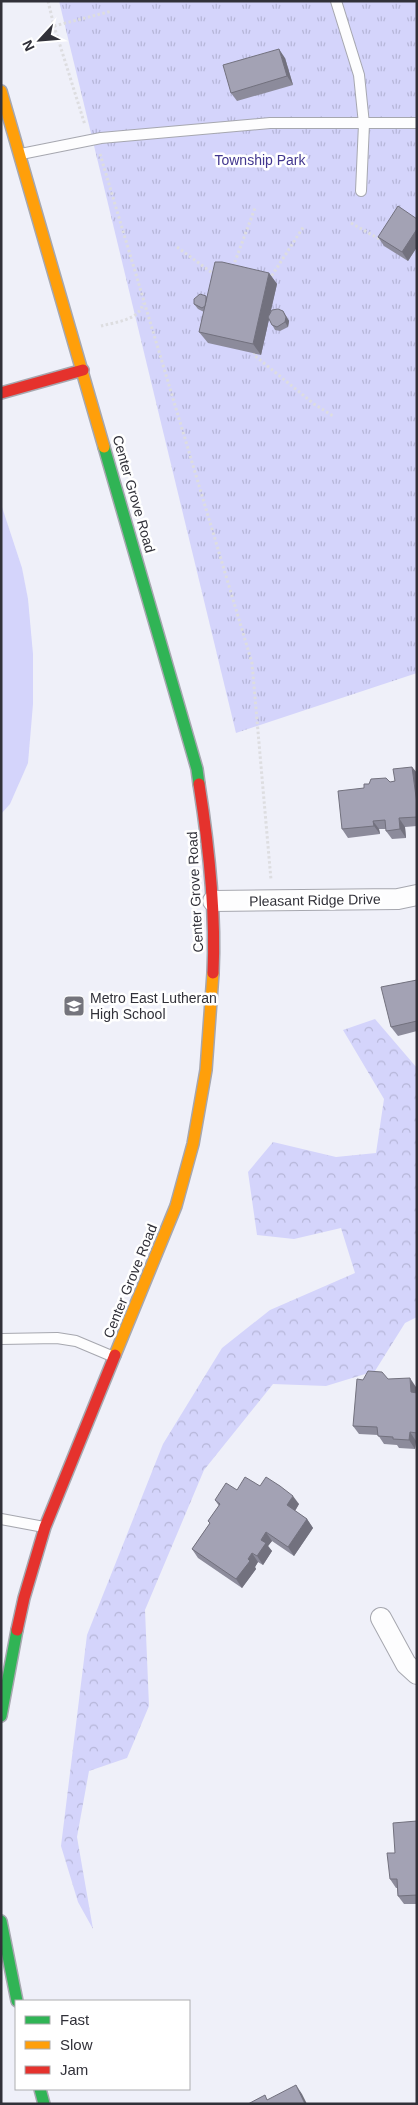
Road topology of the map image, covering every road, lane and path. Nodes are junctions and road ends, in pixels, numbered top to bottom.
1 (48, 1) edge
2 (336, 1) edge
3 (112, 12) dead end
4 (54, 26) junction
5 (1, 91) edge
6 (417, 123) edge
7 (364, 124) junction
8 (90, 141) junction
9 (20, 154) junction
10 (361, 191) dead end
11 (255, 208) dead end
12 (351, 224) dead end
13 (304, 226) dead end
14 (386, 242) edge
15 (178, 247) dead end
16 (230, 274) edge
17 (222, 281) edge
18 (268, 282) edge
19 (144, 300) junction
20 (101, 326) dead end
21 (256, 346) edge
22 (82, 370) junction
23 (1, 393) edge
24 (334, 416) dead end
25 (417, 896) edge
26 (272, 900) junction
27 (213, 901) junction
28 (1, 1339) edge
29 (115, 1357) junction
30 (1, 1519) edge
31 (46, 1527) junction
32 (381, 1618) dead end
33 (417, 1674) edge
34 (1, 1716) edge
35 (1, 1921) edge
36 (14, 2002) edge
37 (40, 2090) edge
38 (44, 2104) edge

1 - 4 path
2 - 7 lane
3 - 4 path
4 - 8 path
5 - 9 street, Center Grove Road
6 - 7 lane
7 - 8 lane
7 - 10 lane
8 - 9 lane
8 - 19 path
9 - 22 street, Center Grove Road
11 - 16 path
12 - 14 path
13 - 18 path
15 - 17 path
19 - 20 path
19 - 26 path
21 - 24 path
22 - 23 street
22 - 27 street, Center Grove Road
25 - 26 street, Pleasant Ridge Drive
26 - 27 street, Pleasant Ridge Drive
27 - 29 street, Center Grove Road
28 - 29 lane
29 - 31 street, Center Grove Road
30 - 31 lane
31 - 34 street, Center Grove Road
32 - 33 street
35 - 36 street
37 - 38 street

